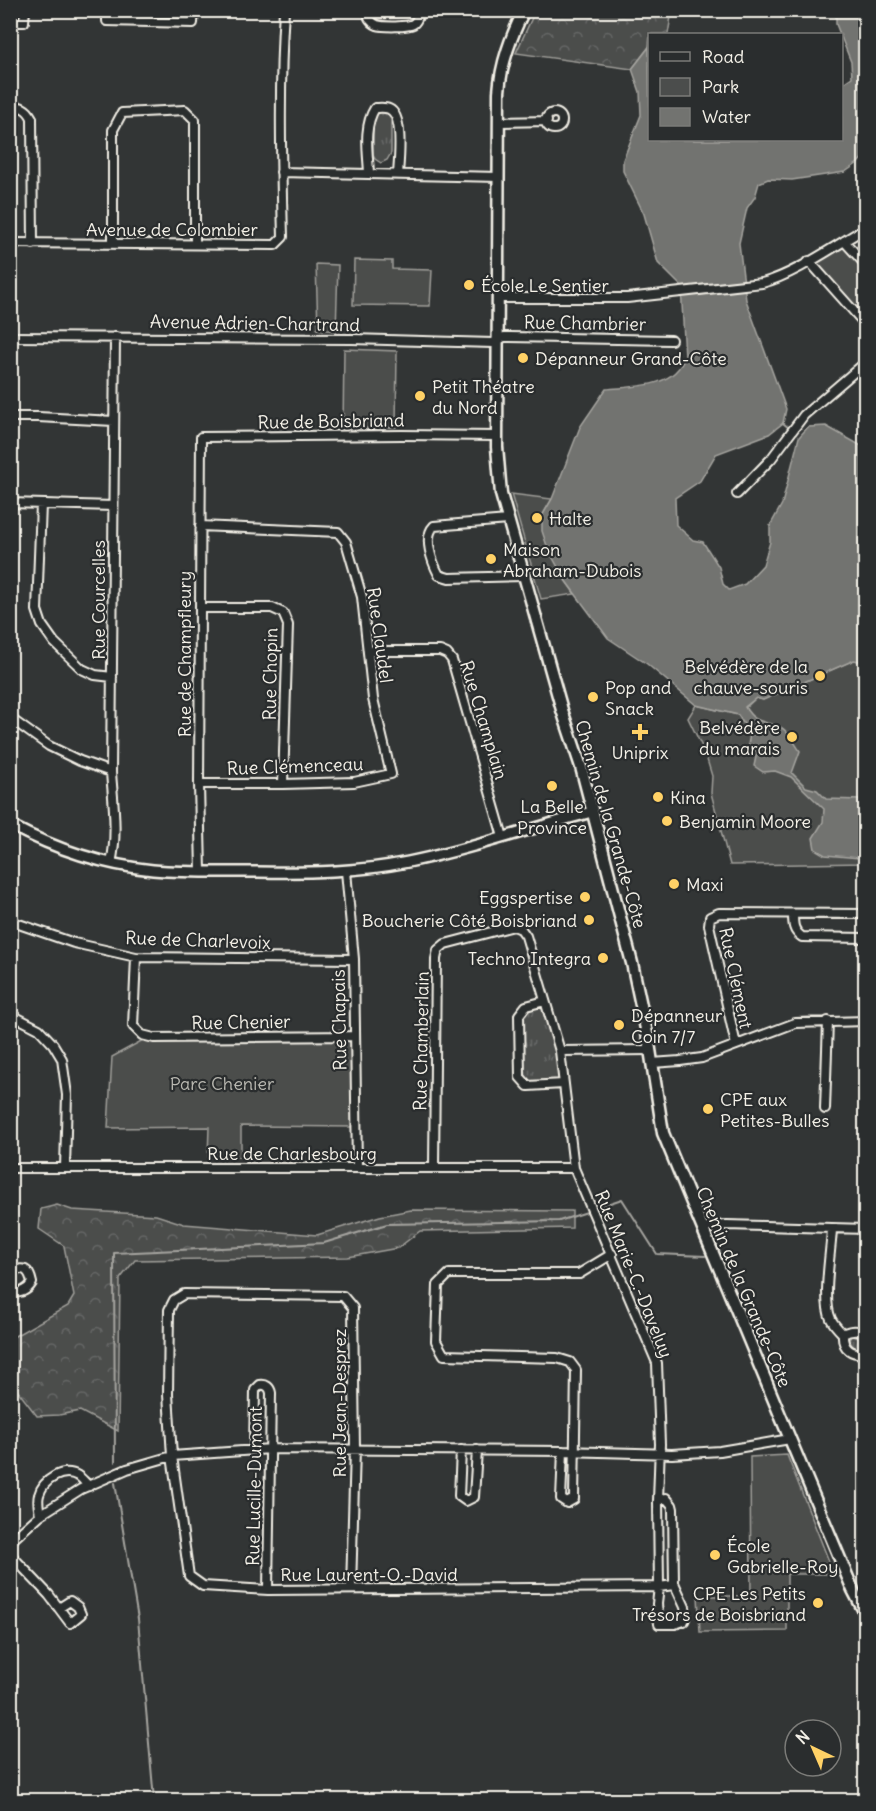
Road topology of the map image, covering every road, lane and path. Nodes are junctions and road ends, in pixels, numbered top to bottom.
1 (25, 10) edge
2 (107, 10) edge
3 (194, 10) edge
4 (284, 10) edge
5 (370, 10) edge
6 (420, 10) edge
7 (524, 10) edge
8 (10, 22) edge
9 (10, 106) edge
10 (547, 121) dead end
11 (499, 122) junction
12 (281, 172) junction
13 (369, 173) junction
14 (399, 174) junction
15 (498, 177) junction
16 (866, 228) edge
17 (844, 241) junction
18 (10, 243) edge
19 (33, 243) junction
20 (113, 244) junction
21 (195, 244) junction
22 (809, 261) junction
23 (866, 265) edge
24 (498, 298) junction
25 (866, 325) edge
26 (10, 337) edge
27 (115, 337) junction
28 (498, 340) junction
29 (671, 340) dead end
30 (866, 362) edge
31 (10, 417) edge
32 (114, 421) junction
33 (497, 436) junction
34 (201, 437) joint
35 (736, 494) dead end
36 (10, 503) edge
37 (40, 504) junction
38 (113, 506) junction
39 (508, 520) junction
40 (200, 526) junction
41 (524, 576) junction
42 (200, 608) junction
43 (369, 651) junction
44 (112, 678) junction
45 (10, 717) edge
46 (111, 772) junction
47 (391, 774) joint
48 (199, 784) junction
49 (283, 784) junction
50 (592, 812) junction
51 (10, 825) edge
52 (503, 837) junction
53 (111, 863) junction
54 (346, 871) junction
55 (201, 872) junction
56 (794, 914) junction
57 (866, 914) edge
58 (10, 921) edge
59 (866, 938) edge
60 (136, 957) junction
61 (354, 959) junction
62 (545, 1001) junction
63 (10, 1014) edge
64 (828, 1021) junction
65 (866, 1021) edge
66 (354, 1036) junction
67 (736, 1045) junction
68 (650, 1050) junction
69 (560, 1051) junction
70 (652, 1063) junction
71 (563, 1084) junction
72 (825, 1109) dead end
73 (10, 1168) edge
74 (65, 1168) junction
75 (357, 1168) junction
76 (434, 1168) junction
77 (574, 1168) junction
78 (703, 1229) junction
79 (832, 1229) junction
80 (866, 1229) edge
81 (612, 1254) junction
82 (10, 1271) edge
83 (10, 1293) edge
84 (843, 1334) junction
85 (866, 1335) edge
86 (866, 1353) edge
87 (790, 1439) junction
88 (254, 1449) junction
89 (270, 1449) junction
90 (355, 1449) junction
91 (461, 1450) junction
92 (477, 1450) junction
93 (563, 1451) junction
94 (576, 1452) junction
95 (659, 1455) junction
96 (172, 1456) junction
97 (89, 1486) junction
98 (658, 1501) junction
99 (40, 1515) junction
100 (10, 1542) edge
101 (10, 1554) edge
102 (674, 1586) junction
103 (659, 1587) junction
104 (351, 1589) junction
105 (268, 1590) junction
106 (862, 1598) edge
107 (59, 1608) dead end
108 (866, 1615) edge

1 - 8 street
2 - 3 street
4 - 12 street, Avenue de Colombier
5 - 6 street
7 - 11 main road, Chemin de la Grande-Côte
9 - 19 street
10 - 11 street
11 - 15 main road, Chemin de la Grande-Côte
12 - 13 street
12 - 21 street, Avenue de Colombier
13 - 14 street
13 - 14 street
14 - 15 street
15 - 24 main road, Chemin de la Grande-Côte
16 - 17 street
17 - 22 street
17 - 23 street
18 - 19 street, Avenue de Colombier
19 - 20 street, Avenue de Colombier
20 - 21 street, Avenue de Colombier
20 - 21 street
22 - 24 street
22 - 25 street
24 - 28 main road, Chemin de la Grande-Côte
26 - 27 street, Avenue Adrien-Chartrand
27 - 28 street, Avenue Adrien-Chartrand
27 - 32 street, Rue Courcelles
28 - 29 street, Rue Chambrier
28 - 33 main road, Chemin de la Grande-Côte
30 - 35 street
31 - 32 street
32 - 38 street, Rue Courcelles
33 - 34 street, Rue de Boisbriand
33 - 39 main road, Chemin de la Grande-Côte
34 - 40 street, Rue de Champfleury
36 - 37 street
37 - 38 street
37 - 44 street
38 - 44 street, Rue Courcelles
39 - 41 main road, Chemin de la Grande-Côte
39 - 41 street
40 - 42 street, Rue de Champfleury
40 - 43 street, Rue Claudel
41 - 50 main road, Chemin de la Grande-Côte
42 - 48 street, Rue de Champfleury
42 - 49 street, Rue Chopin
43 - 47 street, Rue Claudel
43 - 52 street, Rue Champlain
44 - 46 street, Rue Courcelles
45 - 46 street
46 - 53 street, Rue Courcelles
47 - 49 street, Rue Clémenceau
48 - 49 street, Rue Clémenceau
48 - 55 street, Rue de Champfleury
50 - 52 street
50 - 68 main road, Chemin de la Grande-Côte
51 - 53 street
52 - 54 street
53 - 55 street
54 - 55 street
54 - 61 street, Rue Chapais
56 - 57 street
56 - 59 street
56 - 67 street, Rue Clément
58 - 60 street, Rue de Charlevoix
60 - 61 street, Rue de Charlevoix
60 - 66 street, Rue Chenier
61 - 66 street, Rue Chapais
62 - 69 street, Rue Chamberlain
62 - 71 street
62 - 76 street, Rue Chamberlain
63 - 74 street
64 - 65 street
64 - 67 street
64 - 72 street
66 - 75 street, Rue Chapais
67 - 70 street
68 - 69 street
68 - 70 main road, Chemin de la Grande-Côte
69 - 71 street, Rue Chamberlain
70 - 78 main road, Chemin de la Grande-Côte
71 - 77 street, Rue Chamberlain
73 - 74 street, Rue de Charlesbourg
74 - 75 street, Rue de Charlesbourg
75 - 76 street, Rue de Charlesbourg
76 - 77 street, Rue de Charlesbourg
77 - 81 street, Rue Marie-C.-Daveluy
78 - 79 street
78 - 87 main road, Chemin de la Grande-Côte
79 - 80 street
79 - 84 street
81 - 94 street
81 - 95 street, Rue Marie-C.-Daveluy
82 - 83 street
84 - 85 street
84 - 86 street
87 - 95 street
87 - 106 main road, Chemin de la Grande-Côte
88 - 89 street
88 - 89 street, Rue Lucille-Dumont
88 - 96 street
89 - 90 street
89 - 105 street, Rue Lucille-Dumont
90 - 91 street
90 - 96 street, Rue Jean-Desprez
90 - 104 street, Rue Jean-Desprez
91 - 92 street
91 - 92 street
92 - 93 street
93 - 94 street
93 - 94 street
94 - 95 street
95 - 98 street, Rue Marie-C.-Daveluy
96 - 97 street
96 - 105 street, Rue Laurent-O.-David
97 - 99 street
97 - 99 street
98 - 102 street, Rue Marie-C.-Daveluy
98 - 103 street, Rue Marie-C.-Daveluy
99 - 100 street
101 - 107 street
102 - 103 street, Rue Laurent-O.-David
102 - 103 street, Rue Marie-C.-Daveluy
103 - 104 street, Rue Laurent-O.-David
104 - 105 street, Rue Laurent-O.-David
106 - 108 main road, Chemin de la Grande-Côte

